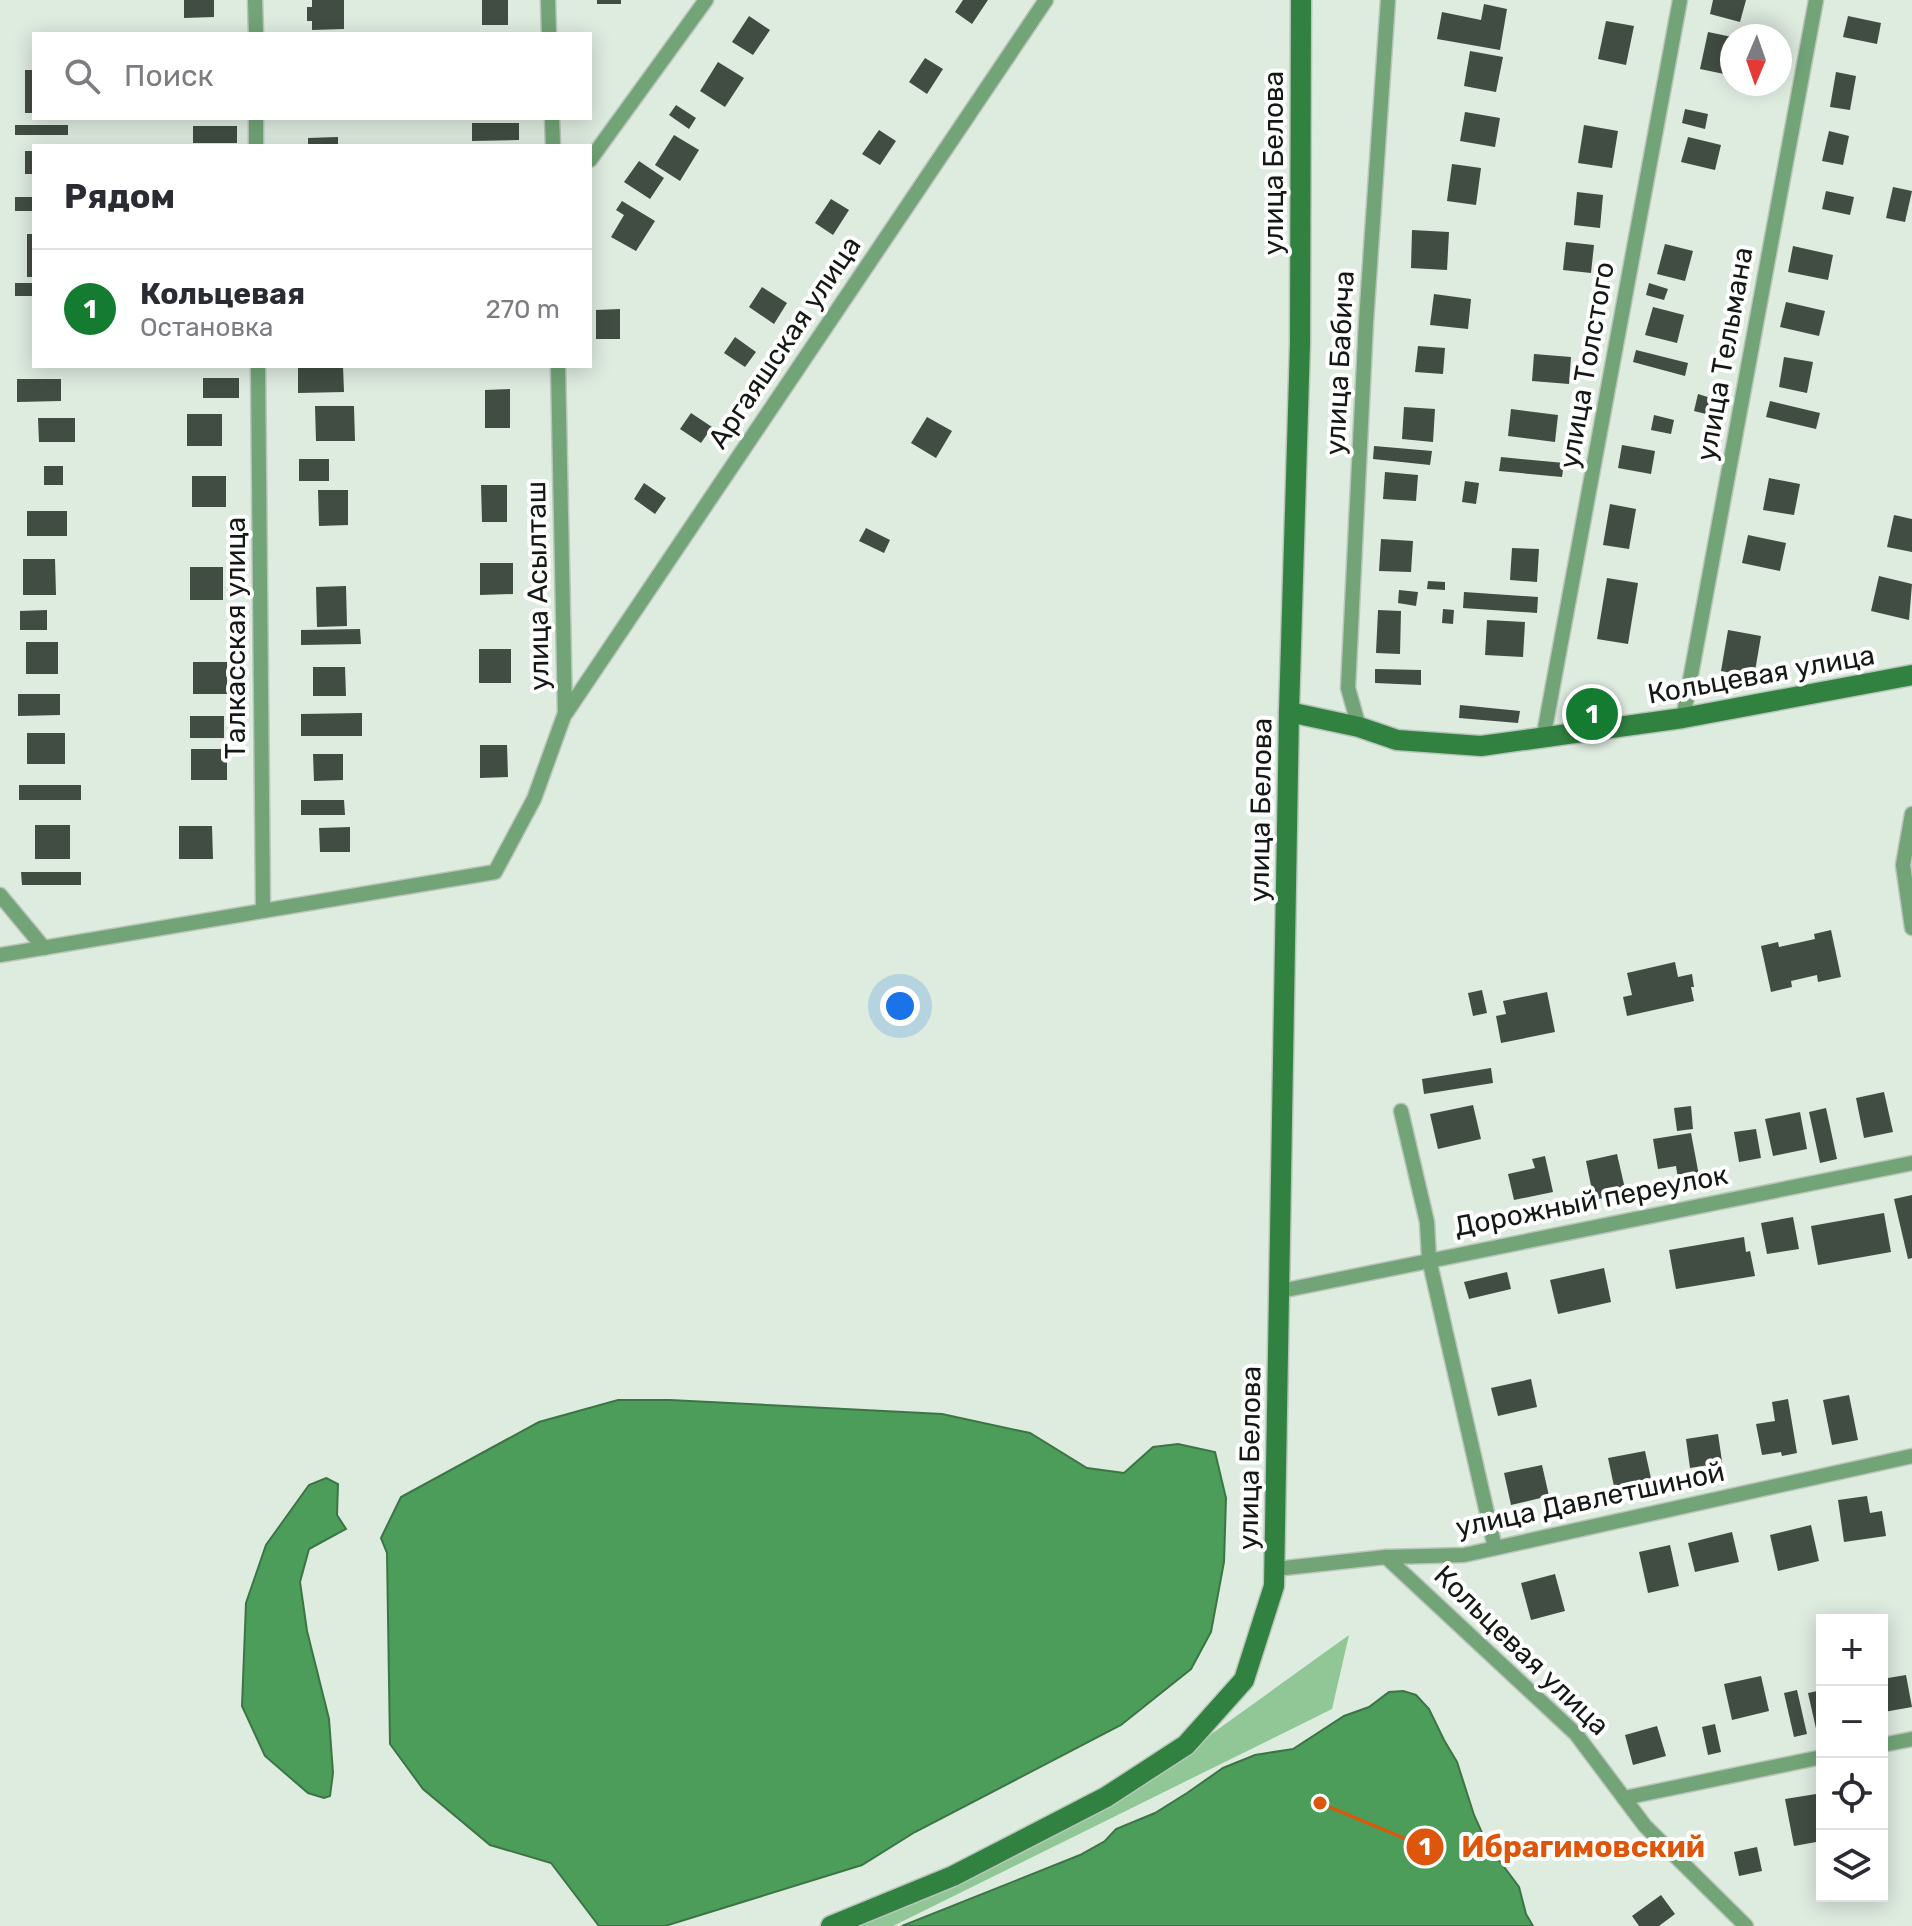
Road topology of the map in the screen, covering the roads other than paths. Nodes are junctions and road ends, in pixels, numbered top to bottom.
1 (255, 0) edge
2 (548, 0) edge
3 (706, 0) edge
4 (1046, 0) edge
5 (1301, 0) edge
6 (1388, 0) edge
7 (1680, 0) edge
8 (1816, 0) edge
9 (256, 32) edge
10 (549, 32) edge
11 (256, 120) edge
12 (552, 120) edge
13 (256, 144) edge
14 (553, 144) edge
15 (592, 157) edge
16 (258, 368) edge
17 (558, 368) edge
18 (1912, 675) edge
19 (1289, 712) junction
20 (565, 713) junction
21 (1683, 718) junction
22 (1359, 727) junction
23 (1543, 739) junction
24 (1912, 814) edge
25 (1907, 864) edge
26 (0, 895) edge
27 (263, 909) junction
28 (1912, 928) edge
29 (44, 948) junction
30 (0, 955) edge
31 (1401, 1111) dead end
32 (1912, 1163) edge
33 (1429, 1259) junction
34 (1281, 1291) junction
35 (1912, 1456) edge
36 (1495, 1548) junction
37 (1386, 1557) junction
38 (1275, 1569) junction
39 (1912, 1739) edge
40 (1888, 1744) edge
41 (1817, 1758) edge
42 (1624, 1798) junction
43 (831, 1926) edge
44 (1746, 1926) edge

1 - 9 street
2 - 10 street
3 - 15 street
4 - 20 street, Аргаяшская улица
5 - 19 main road, улица Белова
6 - 22 street, улица Бабича
7 - 23 street, улица Толстого
8 - 21 street, улица Тельмана
11 - 13 street
12 - 14 street
16 - 27 street, Талкасская улица
17 - 20 street, улица Асылташ
18 - 21 main road, Кольцевая улица
19 - 22 main road, Кольцевая улица
19 - 34 main road, улица Белова
20 - 27 street, улица Асылташ
21 - 23 main road, Кольцевая улица
22 - 23 main road, Кольцевая улица
24 - 25 street
25 - 28 street
26 - 29 street
27 - 29 street
29 - 30 street
31 - 33 street, Кольцевая улица
32 - 33 street, Дорожный переулок
33 - 34 street, Дорожный переулок
33 - 36 street, Кольцевая улица
34 - 38 main road, улица Белова
35 - 36 street, улица Давлетшиной
36 - 37 street, улица Давлетшиной
37 - 38 street, улица Давлетшиной
37 - 42 street, Кольцевая улица
38 - 43 main road, улица Белова
39 - 40 street
41 - 42 street
42 - 44 street, Кольцевая улица

